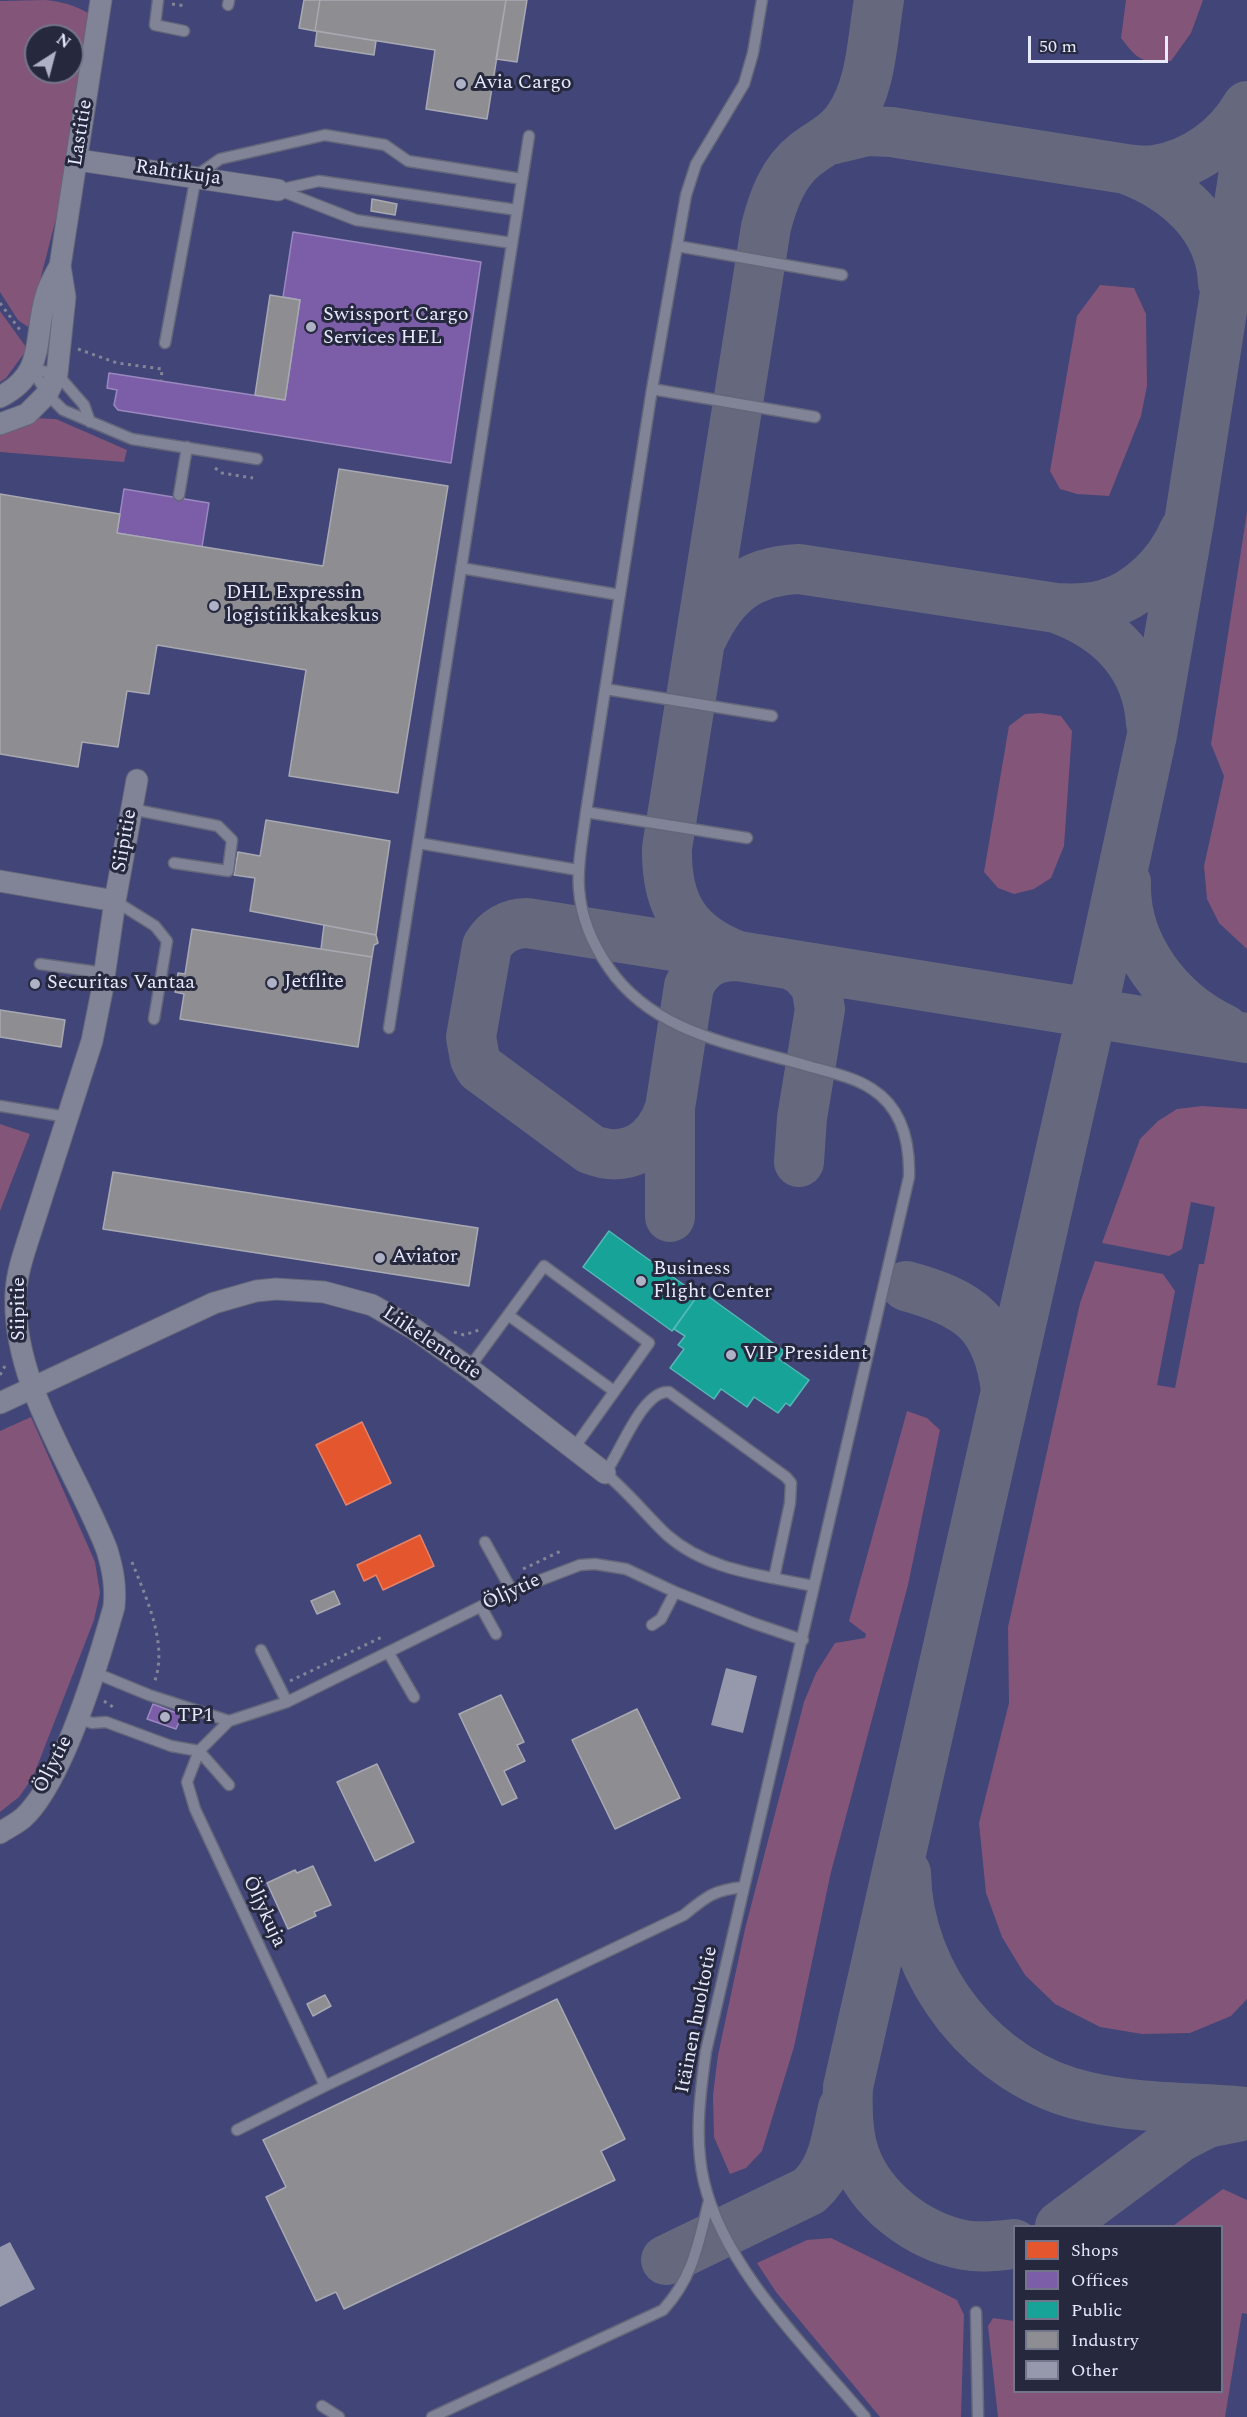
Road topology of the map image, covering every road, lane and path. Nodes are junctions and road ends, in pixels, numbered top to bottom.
1 (101, 0) edge
2 (158, 0) edge
3 (762, 0) edge
4 (184, 31) dead end
5 (529, 136) dead end
6 (78, 160) junction
7 (196, 176) junction
8 (522, 179) junction
9 (278, 190) junction
10 (517, 210) junction
11 (512, 243) junction
12 (676, 246) junction
13 (60, 266) junction
14 (842, 275) dead end
15 (165, 343) dead end
16 (74, 356) dead end
17 (32, 369) junction
18 (57, 374) junction
19 (160, 381) dead end
20 (652, 389) junction
21 (47, 394) junction
22 (0, 397) edge
23 (815, 417) dead end
24 (90, 422) junction
25 (0, 424) edge
26 (187, 447) junction
27 (257, 459) dead end
28 (206, 463) dead end
29 (253, 478) dead end
30 (179, 495) dead end
31 (461, 568) junction
32 (620, 595) junction
33 (605, 689) junction
34 (772, 716) dead end
35 (137, 780) dead end
36 (131, 810) junction
37 (586, 812) junction
38 (747, 838) dead end
39 (418, 843) junction
40 (174, 863) dead end
41 (578, 870) junction
42 (0, 881) edge
43 (115, 901) junction
44 (40, 964) dead end
45 (105, 973) junction
46 (154, 1019) dead end
47 (389, 1028) dead end
48 (0, 1106) edge
49 (67, 1117) junction
50 (508, 1315) junction
51 (469, 1368) junction
52 (32, 1388) junction
53 (614, 1391) junction
54 (0, 1403) edge
55 (574, 1448) junction
56 (605, 1473) junction
57 (485, 1542) dead end
58 (130, 1558) dead end
59 (774, 1578) junction
60 (813, 1586) junction
61 (512, 1591) junction
62 (675, 1592) junction
63 (481, 1607) junction
64 (652, 1625) dead end
65 (496, 1634) dead end
66 (803, 1640) junction
67 (261, 1650) dead end
68 (388, 1652) junction
69 (93, 1672) junction
70 (149, 1695) junction
71 (414, 1697) dead end
72 (287, 1702) junction
73 (77, 1717) junction
74 (230, 1721) junction
75 (199, 1751) junction
76 (229, 1785) dead end
77 (0, 1833) edge
78 (744, 1887) junction
79 (325, 2086) junction
80 (237, 2130) dead end
81 (709, 2201) junction
82 (976, 2312) dead end
83 (322, 2406) dead end
84 (339, 2417) edge
85 (432, 2417) edge
86 (865, 2417) edge
87 (978, 2417) edge

1 - 6 street, Lastitie
2 - 4 lane
3 - 12 lane, Itäinen huoltotie
5 - 8 lane
6 - 7 street, Rahtikuja
6 - 13 street, Lastitie
7 - 8 lane
7 - 9 street, Rahtikuja
7 - 15 lane
8 - 10 lane
9 - 10 lane
9 - 11 lane
10 - 11 lane
11 - 31 lane
12 - 14 lane
12 - 20 lane, Itäinen huoltotie
13 - 17 street, Lastitie
13 - 18 street, Lastitie
16 - 19 path
17 - 18 lane
17 - 21 lane
17 - 22 street
18 - 21 street, Lastitie
18 - 24 lane
20 - 23 lane
20 - 32 lane, Itäinen huoltotie
21 - 24 lane
21 - 25 street, Lastitie
24 - 26 lane
26 - 27 lane
26 - 30 lane
28 - 29 path
31 - 32 lane
31 - 39 lane
32 - 33 lane, Itäinen huoltotie
33 - 34 lane
33 - 37 lane, Itäinen huoltotie
35 - 36 street, Siipitie
36 - 40 lane
36 - 43 street, Siipitie
37 - 38 lane
37 - 41 lane, Itäinen huoltotie
39 - 41 lane
39 - 47 lane
41 - 60 lane, Itäinen huoltotie
42 - 43 street, Siipitie
43 - 45 street, Siipitie
43 - 46 lane
44 - 45 lane
45 - 49 street, Siipitie
48 - 49 lane
49 - 52 street, Siipitie
50 - 51 lane
50 - 53 lane
50 - 53 lane
51 - 52 street, Liikelentotie
51 - 55 street, Liikelentotie
52 - 54 street, Liikelentotie
52 - 69 street, Siipitie
53 - 55 lane
55 - 56 street, Liikelentotie
56 - 59 lane
56 - 59 lane
57 - 61 lane
58 - 70 path
59 - 60 lane
60 - 66 lane, Itäinen huoltotie
61 - 62 lane, Öljytie
61 - 63 lane, Öljytie
62 - 64 lane
62 - 66 lane, Öljytie
63 - 65 lane
63 - 68 lane, Öljytie
66 - 78 lane, Itäinen huoltotie
67 - 72 lane
68 - 71 lane
68 - 72 lane, Öljytie
69 - 70 lane
69 - 73 street, Öljytie
70 - 74 lane
72 - 74 lane, Öljytie
73 - 75 lane, Öljytie
73 - 77 street, Öljytie
74 - 75 lane, Öljytie
75 - 76 lane
75 - 79 lane, Öljykuja
78 - 79 lane
78 - 81 lane, Itäinen huoltotie
79 - 80 lane
81 - 85 lane
81 - 86 lane, Itäinen huoltotie
82 - 87 lane
83 - 84 lane

